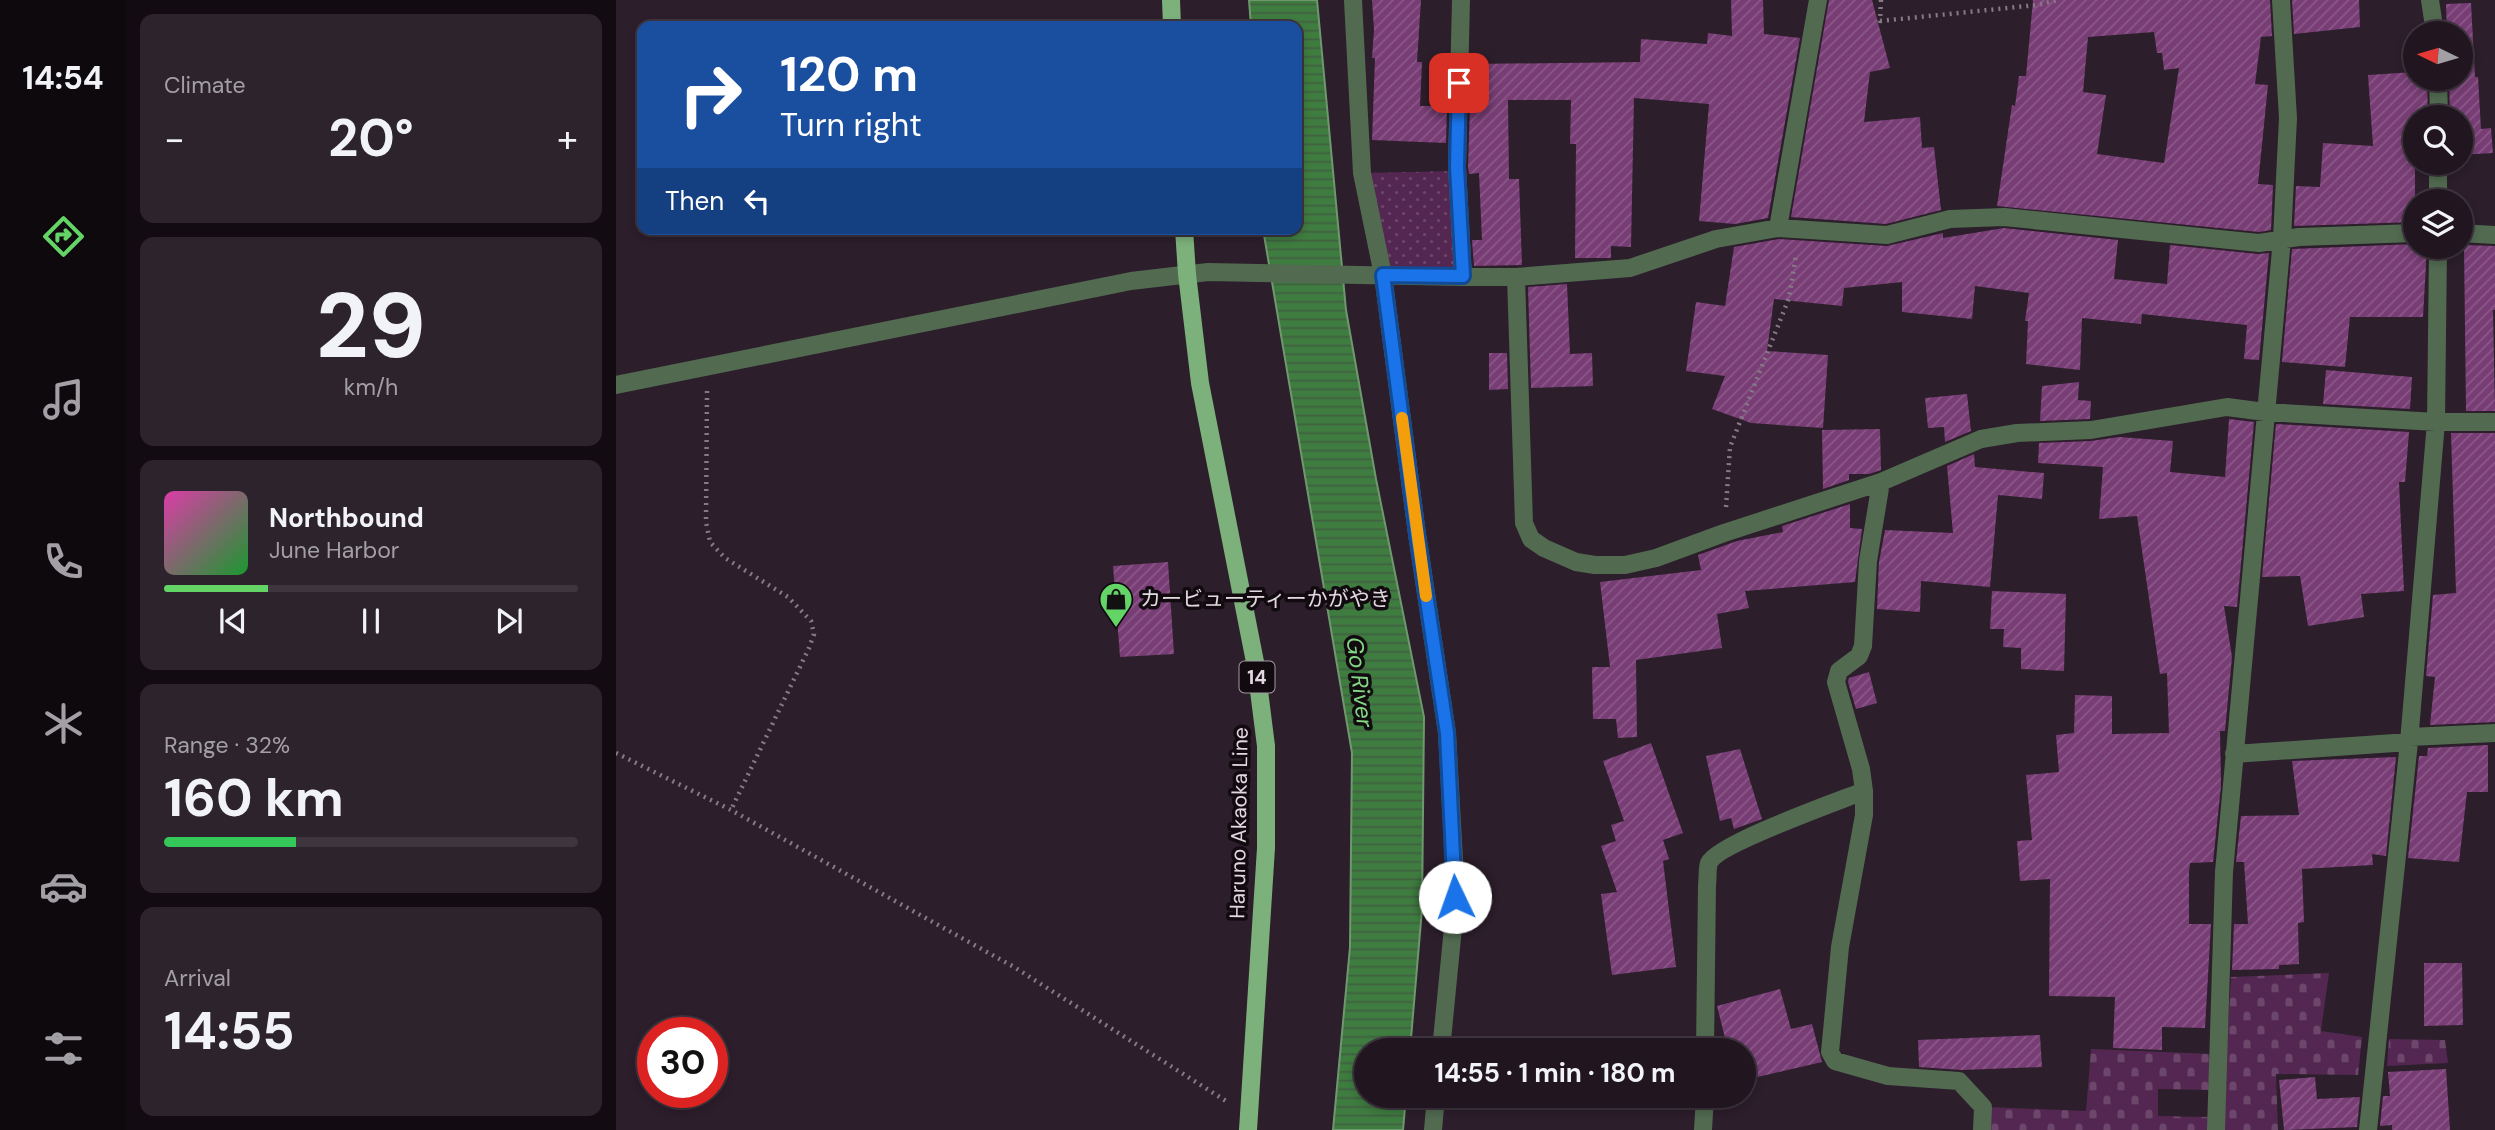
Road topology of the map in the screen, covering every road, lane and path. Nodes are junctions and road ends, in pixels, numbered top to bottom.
1 (1171, 0) edge
2 (1353, 0) edge
3 (1461, 0) edge
4 (1818, 0) edge
5 (1881, 0) edge
6 (2058, 0) edge
7 (2281, 0) edge
8 (2430, 0) edge
9 (1171, 21) edge
10 (2434, 21) edge
11 (1778, 228) junction
12 (1800, 230) junction
13 (2403, 234) edge
14 (2473, 234) edge
15 (1184, 235) edge
16 (2495, 235) edge
17 (2282, 239) junction
18 (2438, 259) edge
19 (1187, 274) junction
20 (1383, 275) junction
21 (1463, 276) junction
22 (1516, 277) junction
23 (707, 367) junction
24 (616, 385) edge
25 (2265, 412) junction
26 (2436, 422) junction
27 (2495, 422) edge
28 (1881, 482) junction
29 (1724, 533) junction
30 (2495, 733) edge
31 (2410, 740) junction
32 (616, 753) edge
33 (2234, 754) junction
34 (1864, 791) junction
35 (731, 810) junction
36 (1442, 1038) edge
37 (1705, 1038) edge
38 (1435, 1108) edge
39 (1704, 1108) edge
40 (1248, 1123) edge
41 (1433, 1130) edge
42 (1703, 1130) edge
43 (1982, 1130) edge
44 (2216, 1130) edge
45 (2368, 1130) edge

1 - 9 main road
2 - 20 street
3 - 21 street
4 - 11 street
5 - 6 path
7 - 17 street
8 - 10 street
11 - 12 street
11 - 22 street
12 - 17 street
12 - 29 path
13 - 17 street
14 - 16 street
15 - 19 main road, Haruno Akaoka Line / 14
17 - 25 street
18 - 26 street
19 - 20 street
19 - 23 street
19 - 40 main road, Haruno Akaoka Line / 14
20 - 21 street
20 - 36 street
21 - 22 street
22 - 29 street
23 - 24 street
23 - 35 path
25 - 26 street
25 - 28 street
25 - 33 street
26 - 27 street
26 - 31 street
28 - 29 street
28 - 34 street
30 - 31 street
31 - 33 street
31 - 45 street
32 - 35 path
33 - 44 street
34 - 37 street
34 - 43 street
35 - 40 path
38 - 41 street
39 - 42 street

